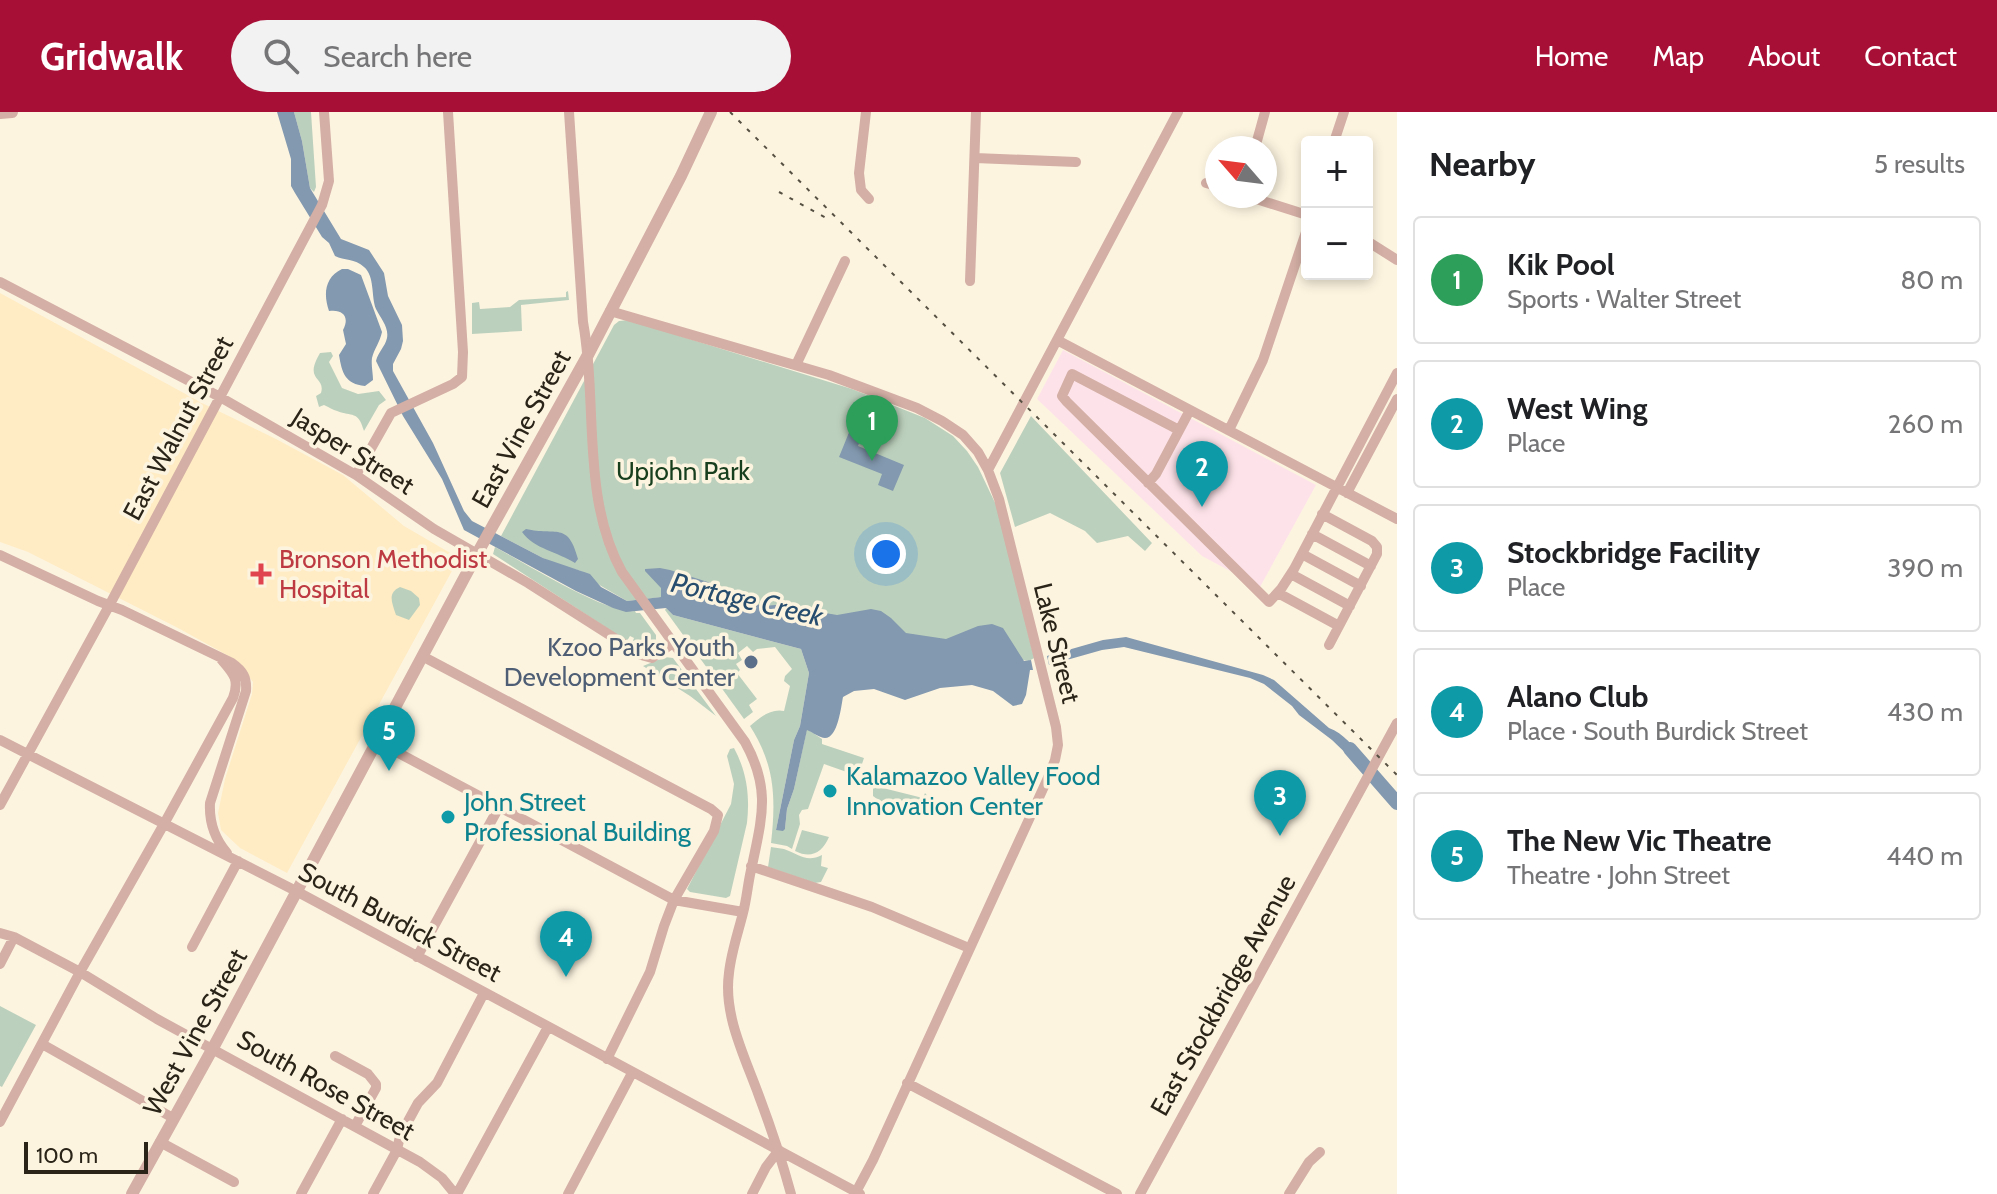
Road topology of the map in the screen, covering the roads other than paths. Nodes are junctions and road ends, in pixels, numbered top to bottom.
1 (12, 112) edge
2 (324, 112) edge
3 (448, 112) edge
4 (569, 112) edge
5 (711, 112) edge
6 (866, 112) edge
7 (976, 112) edge
8 (1178, 112) edge
9 (1265, 112) edge
10 (1344, 112) edge
11 (0, 113) edge
12 (1258, 136) edge
13 (1336, 136) edge
14 (975, 158) junction
15 (1076, 162) dead end
16 (869, 199) dead end
17 (1277, 206) edge
18 (1301, 213) edge
19 (1373, 245) edge
20 (1301, 247) edge
21 (1397, 260) edge
22 (845, 261) dead end
23 (970, 281) dead end
24 (0, 282) edge
25 (610, 311) junction
26 (1057, 340) junction
27 (589, 353) junction
28 (796, 365) junction
29 (1397, 373) edge
30 (220, 397) junction
31 (1397, 399) edge
32 (1190, 410) junction
33 (1179, 430) junction
34 (1229, 430) junction
35 (988, 470) junction
36 (356, 475) junction
37 (1148, 483) junction
38 (1335, 487) junction
39 (1347, 493) junction
40 (1322, 514) junction
41 (1397, 519) edge
42 (1312, 534) junction
43 (484, 542) junction
44 (1302, 554) junction
45 (0, 555) edge
46 (1371, 566) junction
47 (1291, 574) junction
48 (1361, 586) junction
49 (1278, 593) junction
50 (109, 606) junction
51 (1350, 606) junction
52 (1339, 626) junction
53 (673, 643) junction
54 (1329, 645) dead end
55 (422, 656) junction
56 (221, 659) junction
57 (1397, 723) edge
58 (217, 727) junction
59 (0, 740) edge
60 (376, 741) junction
61 (27, 754) junction
62 (225, 755) junction
63 (0, 805) edge
64 (499, 807) junction
65 (164, 824) junction
66 (235, 860) junction
67 (751, 866) junction
68 (296, 891) junction
69 (674, 900) junction
70 (743, 912) junction
71 (0, 933) edge
72 (14, 937) junction
73 (192, 947) dead end
74 (969, 948) junction
75 (417, 957) junction
76 (0, 964) edge
77 (80, 972) junction
78 (484, 993) junction
79 (548, 1027) junction
80 (42, 1044) junction
81 (213, 1048) junction
82 (335, 1056) dead end
83 (607, 1059) junction
84 (632, 1073) junction
85 (907, 1083) junction
86 (173, 1118) junction
87 (342, 1119) junction
88 (0, 1122) edge
89 (355, 1126) junction
90 (160, 1142) junction
91 (397, 1150) junction
92 (779, 1150) junction
93 (1320, 1152) dead end
94 (234, 1182) dead end
95 (858, 1193) edge
96 (132, 1194) edge
97 (301, 1194) edge
98 (373, 1194) edge
99 (456, 1194) edge
100 (568, 1194) edge
101 (752, 1194) edge
102 (791, 1194) edge
103 (1117, 1194) edge
104 (1140, 1194) edge
105 (1289, 1194) edge

1 - 11 street
2 - 30 street, East Walnut Street
3 - 36 street
4 - 27 street
5 - 25 street, East Vine Street
6 - 16 street
7 - 14 street
8 - 26 street
9 - 12 street
10 - 13 street
14 - 15 street
14 - 23 street
17 - 18 street
19 - 21 street
20 - 34 street
22 - 28 street
24 - 30 street, Jasper Street
25 - 27 street, East Vine Street
25 - 28 street, Lake Street
26 - 32 street
26 - 35 street
27 - 43 street, East Vine Street
27 - 53 street
28 - 35 street, Lake Street
29 - 38 street
30 - 36 street, Jasper Street
30 - 50 street, East Walnut Street
31 - 39 street
32 - 33 street
32 - 34 street
33 - 37 street
33 - 37 street
34 - 38 street
35 - 74 street, Lake Street
36 - 43 street, Jasper Street
37 - 49 street
38 - 39 street
38 - 40 street
39 - 41 street
40 - 42 street
40 - 46 street
42 - 44 street
42 - 46 street
43 - 53 street, Jasper Street
43 - 55 street, East Vine Street
44 - 47 street
44 - 48 street
45 - 50 street
46 - 48 street
47 - 49 street
47 - 51 street
48 - 51 street
49 - 52 street
50 - 56 street
50 - 61 street, East Walnut Street
51 - 52 street
52 - 54 street
53 - 67 street
55 - 60 street, East Vine Street
55 - 69 street
56 - 58 street
56 - 62 street
57 - 104 street, East Stockbridge Avenue
58 - 62 street
58 - 65 street
59 - 61 street, South Burdick Street
60 - 64 street
60 - 68 street, East Vine Street
61 - 63 street, East Walnut Street
61 - 65 street, South Burdick Street
62 - 66 street
64 - 69 street
64 - 75 street
65 - 66 street, South Burdick Street
65 - 77 street
66 - 68 street, South Burdick Street
66 - 73 street
67 - 70 street
67 - 74 street
68 - 75 street, South Burdick Street
68 - 81 street, West Vine Street
69 - 70 street
69 - 83 street
70 - 92 street
71 - 72 street, South Rose Street
72 - 76 street
72 - 77 street, South Rose Street
74 - 85 street, Lake Street
75 - 78 street, South Burdick Street
77 - 80 street
77 - 81 street, South Rose Street
78 - 79 street, South Burdick Street
78 - 91 street
79 - 83 street, South Burdick Street
79 - 99 street
80 - 86 street
80 - 88 street
81 - 86 street, West Vine Street
81 - 87 street, South Rose Street
82 - 89 street
83 - 84 street, South Burdick Street
84 - 92 street, South Burdick Street
84 - 100 street
85 - 95 street, Lake Street
85 - 103 street
86 - 90 street, West Vine Street
87 - 89 street, South Rose Street
87 - 97 street
89 - 91 street, South Rose Street
90 - 94 street
90 - 96 street, West Vine Street
91 - 98 street
91 - 99 street, South Rose Street
92 - 95 street, South Burdick Street
92 - 101 street
92 - 102 street
93 - 105 street

